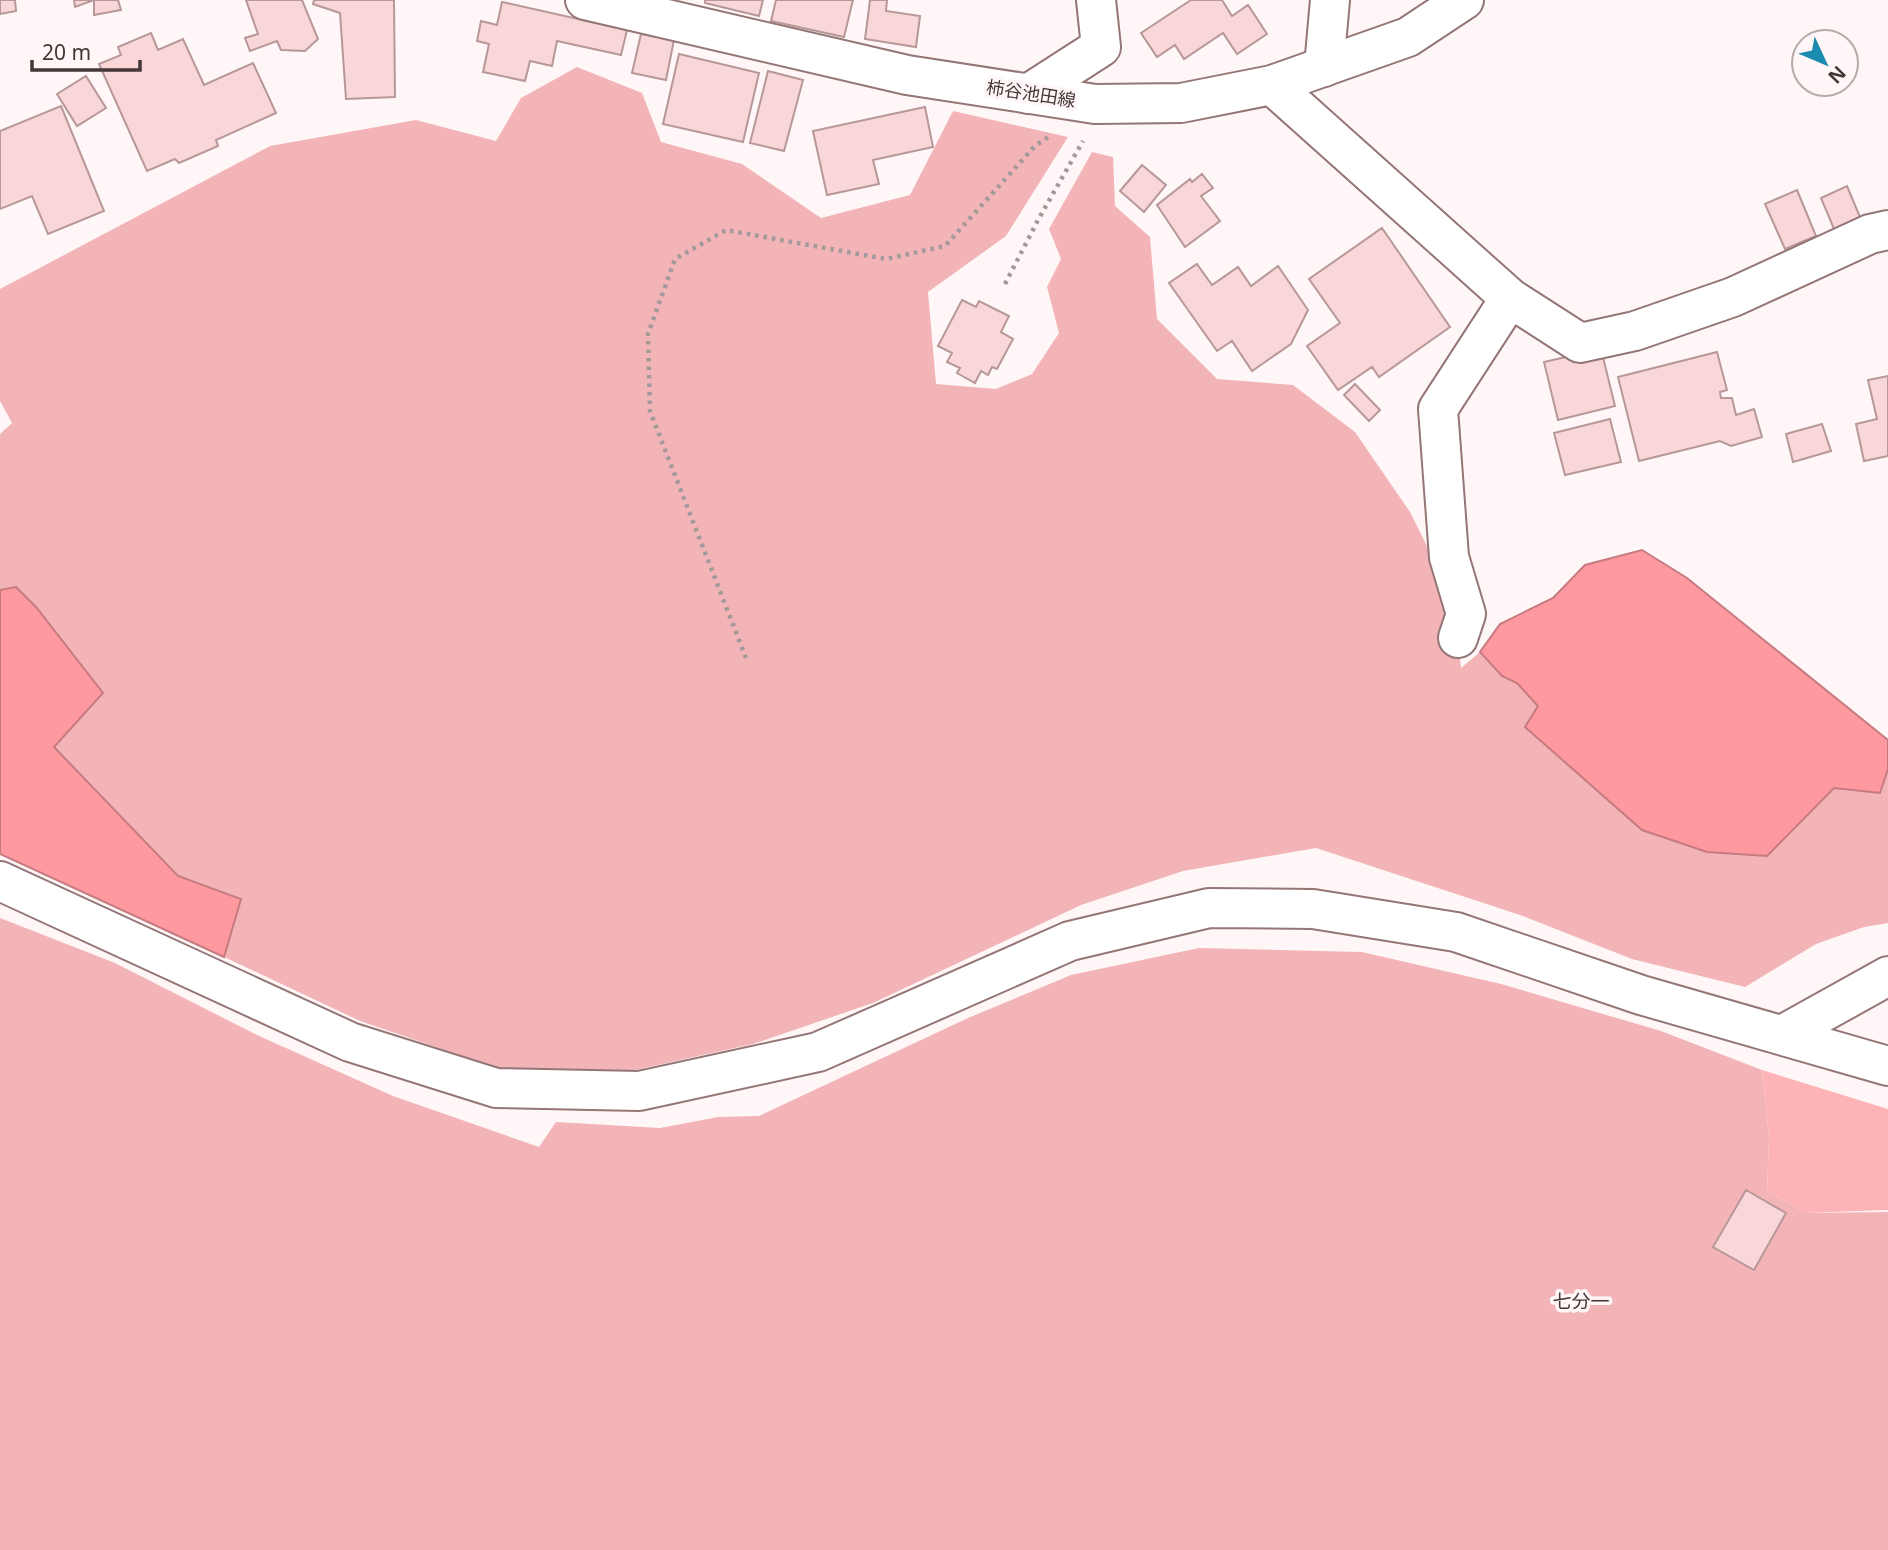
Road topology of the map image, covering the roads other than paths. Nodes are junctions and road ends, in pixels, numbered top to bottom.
1 (585, 0) edge
2 (1096, 0) edge
3 (1330, 0) edge
4 (1464, 0) edge
5 (1324, 67) junction
6 (1272, 85) junction
7 (1028, 94) junction
8 (1888, 230) edge
9 (1510, 299) junction
10 (1458, 638) dead end
11 (0, 881) edge
12 (1888, 976) edge
13 (1782, 1035) junction
14 (1888, 1066) edge

1 - 7 street, 柿谷池田線
2 - 7 street
3 - 5 street
4 - 5 street, 柿谷池田線
5 - 6 street, 柿谷池田線
6 - 7 street, 柿谷池田線
6 - 9 street
8 - 9 street
9 - 10 street
11 - 13 street
12 - 13 street
13 - 14 street

